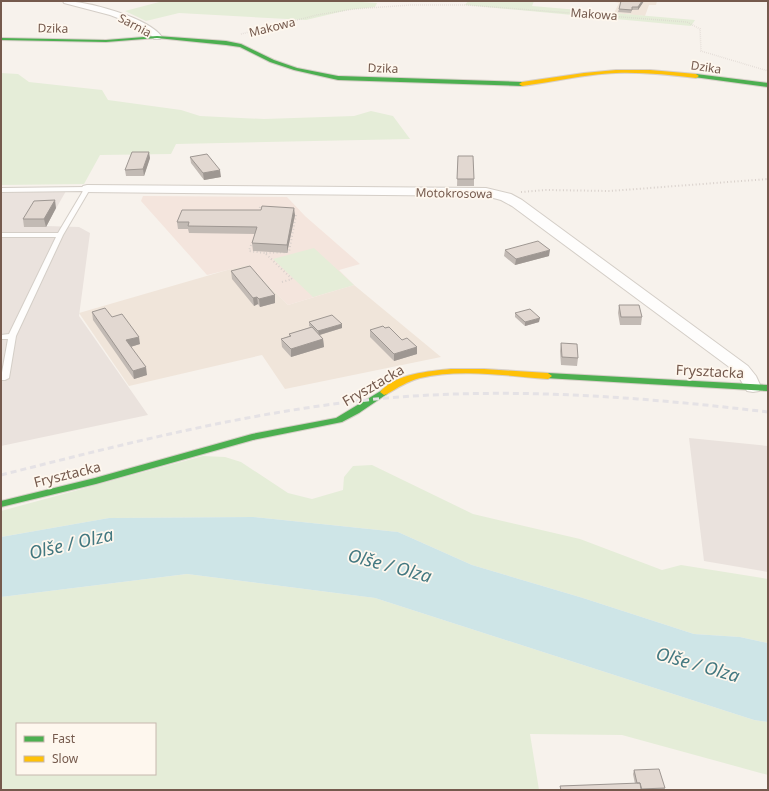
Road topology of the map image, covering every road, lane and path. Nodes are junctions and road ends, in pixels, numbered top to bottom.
1 (67, 1) edge
2 (235, 35) dead end
3 (156, 37) junction
4 (1, 39) edge
5 (768, 71) edge
6 (768, 86) edge
7 (768, 179) edge
8 (87, 189) junction
9 (1, 190) edge
10 (506, 196) junction
11 (260, 207) edge
12 (267, 212) edge
13 (291, 214) edge
14 (1, 235) edge
15 (60, 235) junction
16 (251, 244) edge
17 (265, 253) junction
18 (282, 282) dead end
19 (12, 336) junction
20 (1, 337) edge
21 (5, 378) dead end
22 (753, 387) junction
23 (768, 388) edge
24 (1, 504) edge

1 - 3 street, Sarnia
2 - 5 path, Makowa
3 - 4 street, Dzika
3 - 6 street, Dzika
7 - 10 path
8 - 9 lane
8 - 10 street, Motokrosowa
8 - 15 lane
10 - 22 street, Motokrosowa
11 - 12 path
13 - 17 path
14 - 15 lane
15 - 19 lane
16 - 17 path
17 - 18 path
19 - 20 lane
19 - 21 lane
22 - 23 street, Frysztacka
22 - 24 street, Frysztacka

